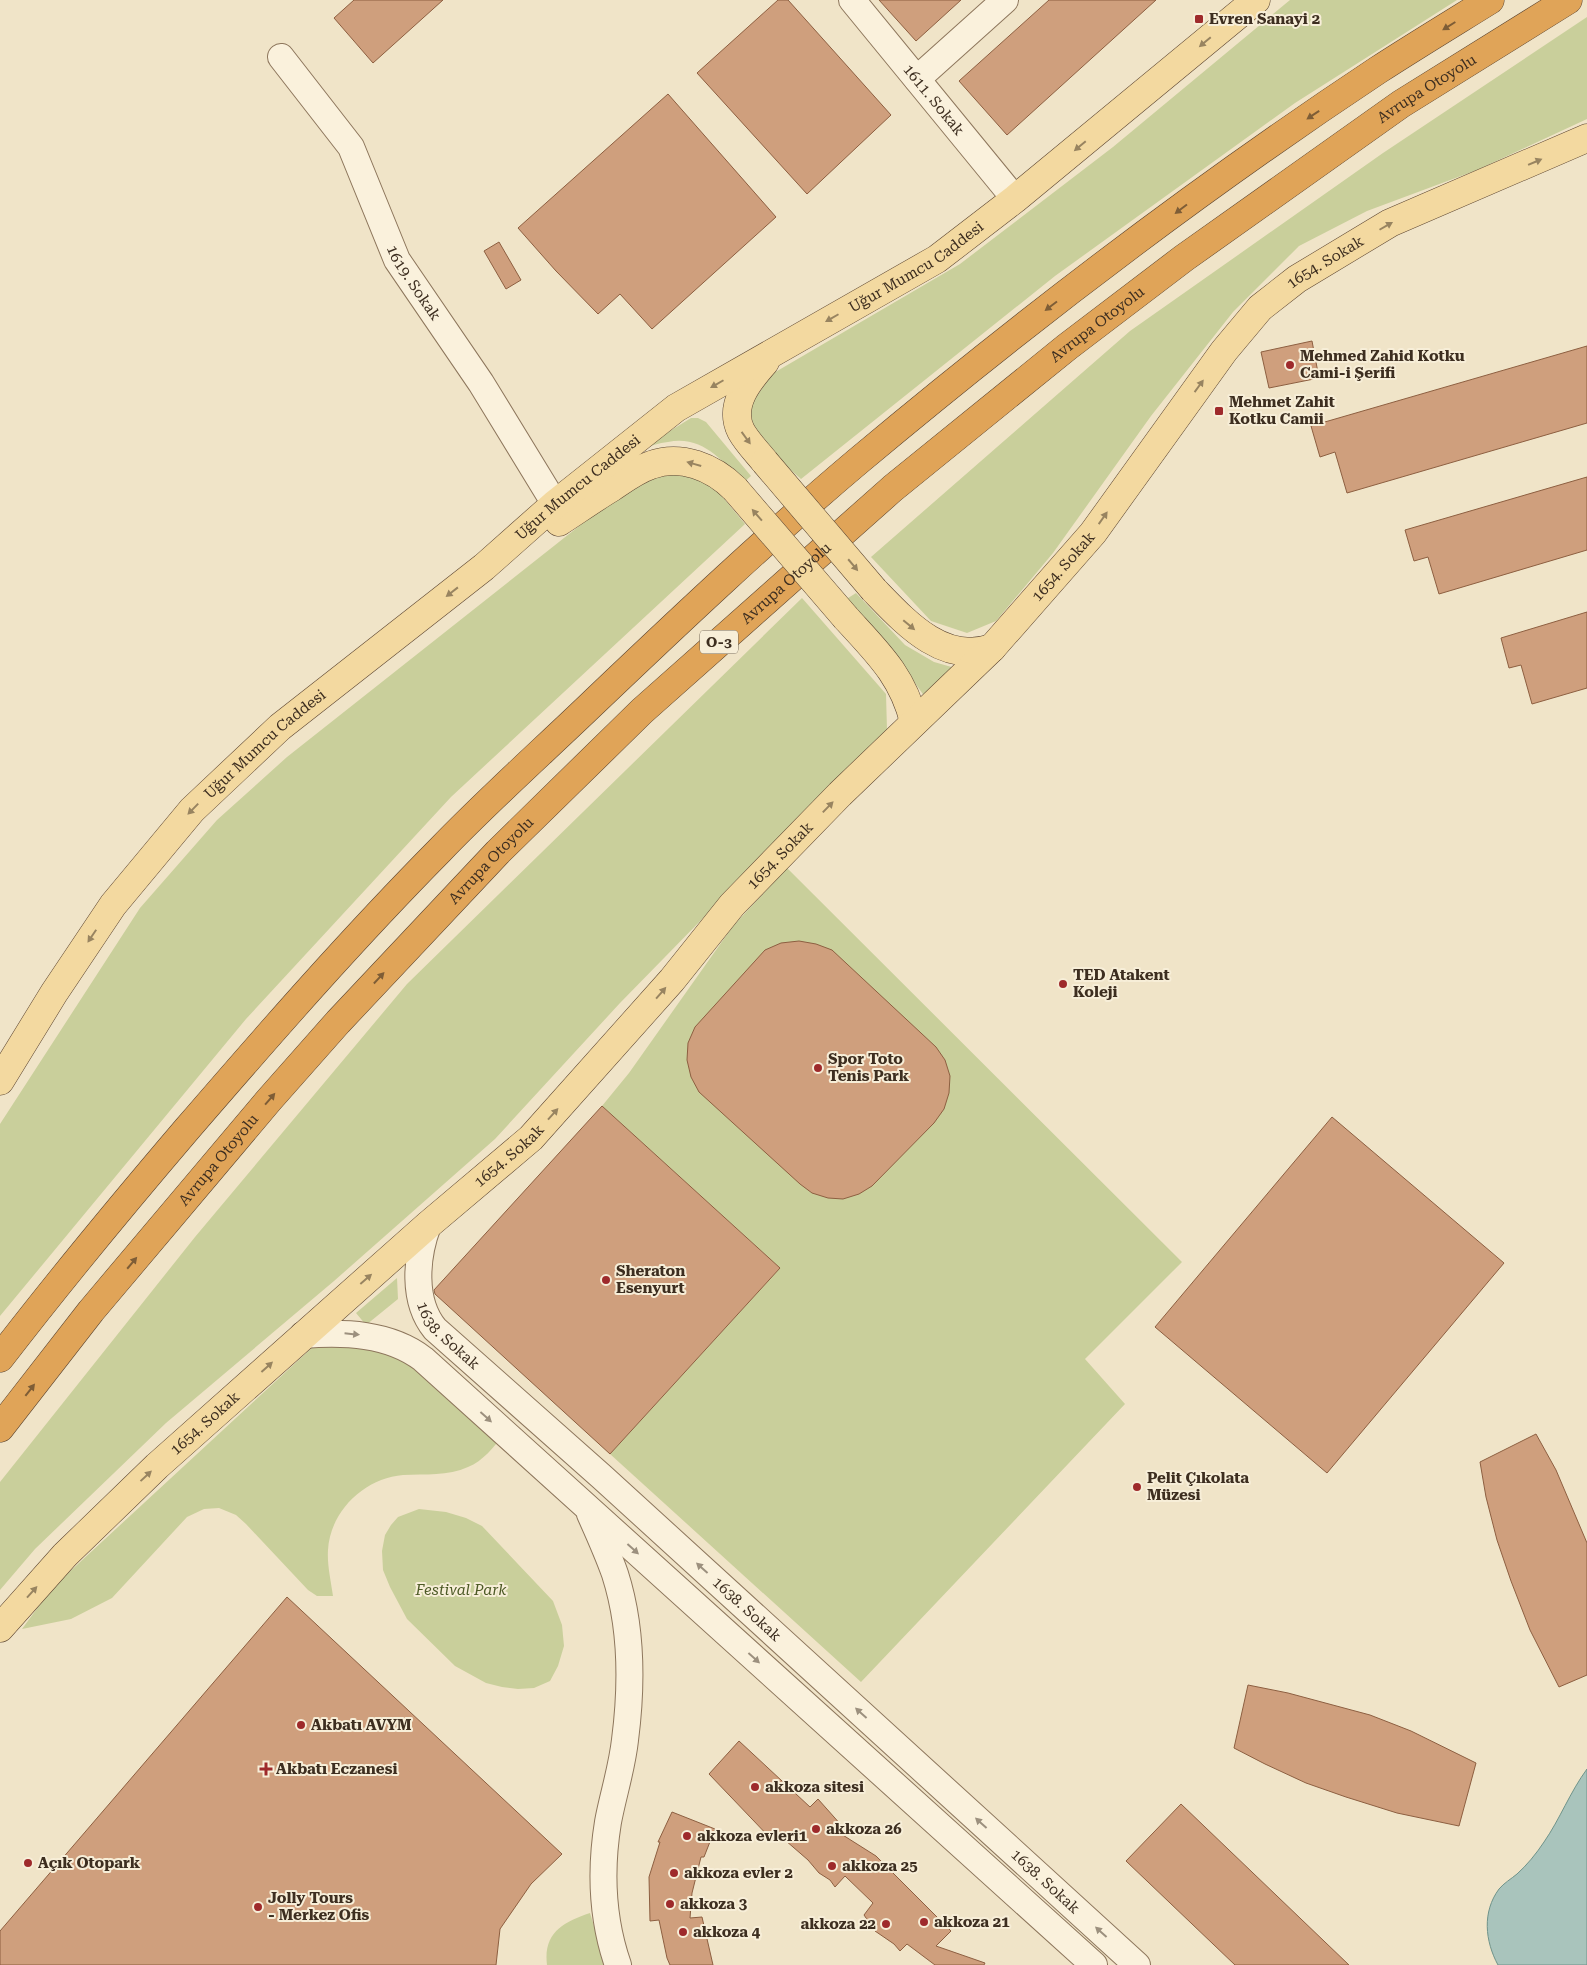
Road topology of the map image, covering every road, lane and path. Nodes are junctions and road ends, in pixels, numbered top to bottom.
1 (852, 0) edge
2 (1005, 0) edge
3 (1256, 0) edge
4 (1490, 0) edge
5 (1568, 0) edge
6 (281, 57) dead end
7 (917, 79) junction
8 (1587, 138) edge
9 (1015, 199) junction
10 (774, 351) junction
11 (555, 504) junction
12 (484, 567) junction
13 (992, 648) junction
14 (914, 722) junction
15 (0, 1081) edge
16 (428, 1225) junction
17 (303, 1335) junction
18 (0, 1358) edge
19 (0, 1428) edge
20 (587, 1507) junction
21 (0, 1628) edge
22 (618, 1965) edge
23 (1094, 1965) edge
24 (1137, 1965) edge

1 - 7 street, 1611. Sokak
2 - 7 street
3 -> 9 main road, Uğur Mumcu Caddesi
4 -> 18 highway, O-3
19 -> 5 highway, Avrupa Otoyolu / O-3
6 - 11 street, 1619. Sokak
7 - 9 street, 1611. Sokak
13 -> 8 main road, 1654. Sokak
9 -> 10 main road, Uğur Mumcu Caddesi
10 -> 11 main road, Uğur Mumcu Caddesi
10 -> 13 main road, bridge
11 - 12 main road, Uğur Mumcu Caddesi
14 -> 12 main road, bridge
12 -> 15 main road, Uğur Mumcu Caddesi
13 - 14 main road, 1654. Sokak
16 -> 14 main road, 1654. Sokak
17 -> 16 main road, 1654. Sokak
24 -> 16 street, 1638. Sokak
17 -> 20 street, 1638. Sokak
21 -> 17 main road, 1654. Sokak
20 - 22 street
20 -> 23 street, 1638. Sokak

